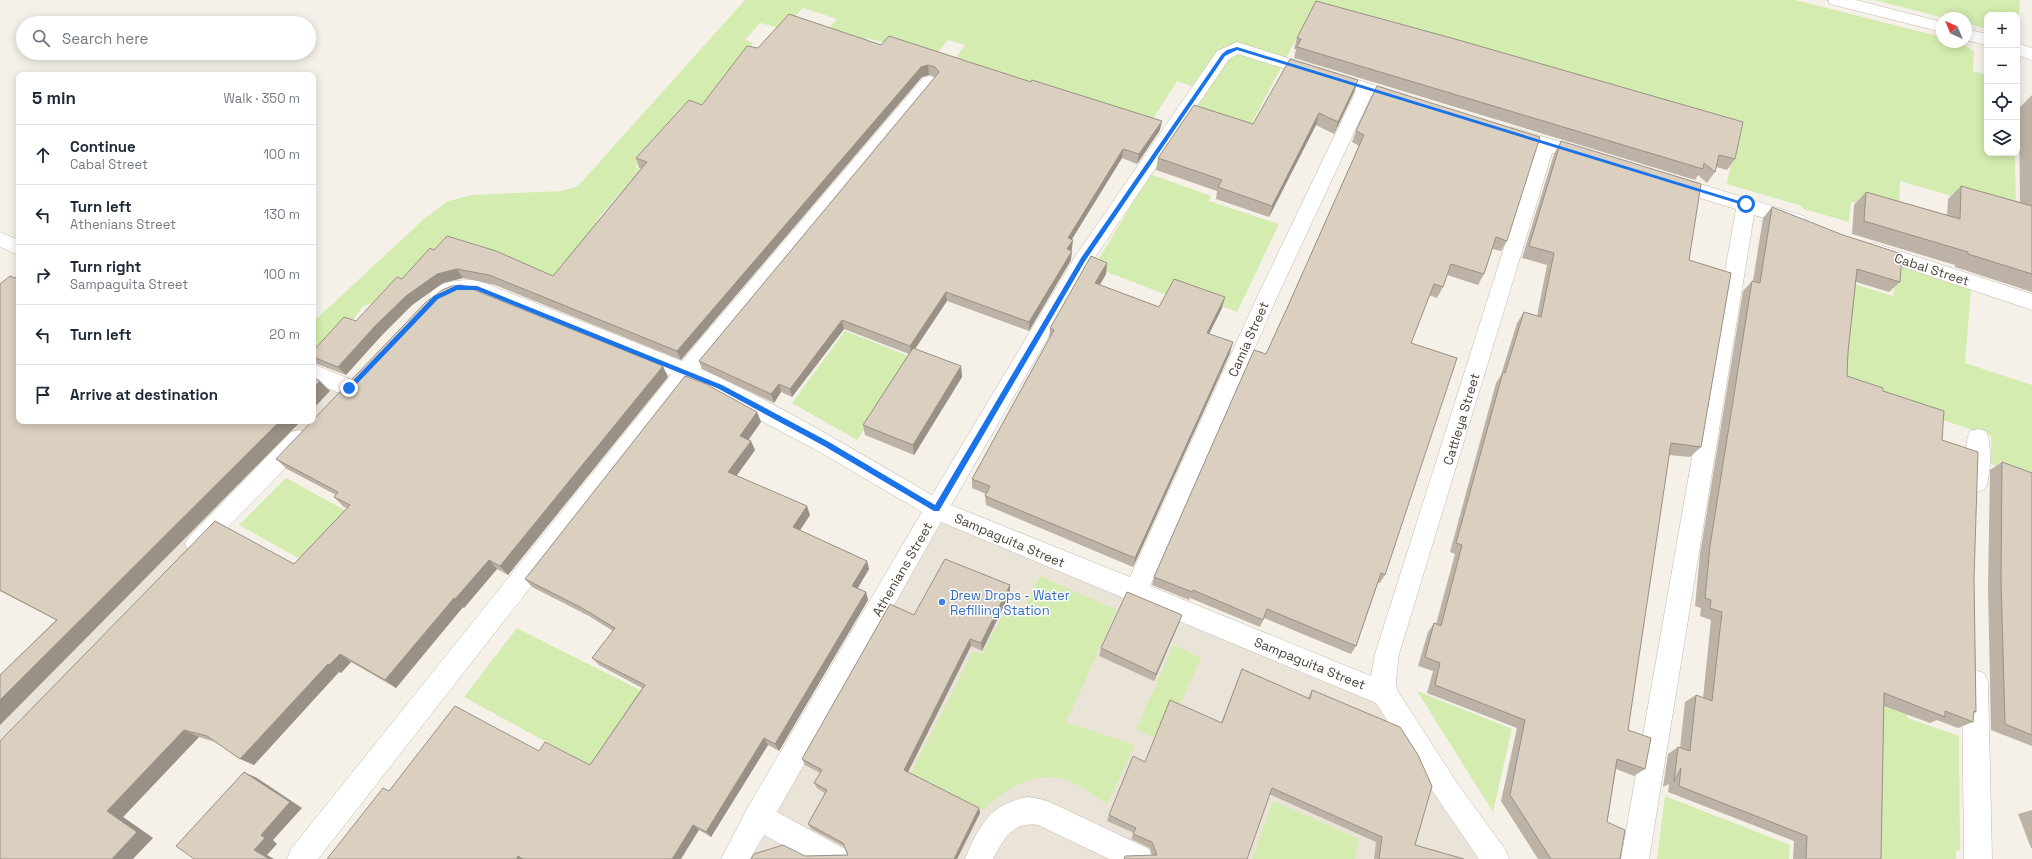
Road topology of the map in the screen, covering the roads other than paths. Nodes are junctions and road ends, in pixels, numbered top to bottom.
1 (1836, 0) edge
2 (1936, 25) edge
3 (1972, 36) edge
4 (1984, 39) edge
5 (2020, 50) edge
6 (2032, 54) edge
7 (929, 82) edge
8 (1366, 89) junction
9 (1418, 105) edge
10 (1494, 128) edge
11 (1546, 144) junction
12 (1606, 162) edge
13 (1657, 178) edge
14 (1746, 204) junction
15 (1811, 227) edge
16 (0, 239) edge
17 (1856, 244) edge
18 (16, 247) edge
19 (434, 300) edge
20 (2027, 300) edge
21 (2032, 318) edge
22 (686, 372) junction
23 (316, 373) edge
24 (333, 405) edge
25 (314, 424) edge
26 (1978, 438) dead end
27 (1976, 500) edge
28 (936, 509) junction
29 (183, 558) edge
30 (1135, 592) junction
31 (1975, 658) edge
32 (1385, 694) junction
33 (758, 817) junction
34 (302, 859) edge
35 (735, 859) edge
36 (835, 859) edge
37 (979, 859) edge
38 (1139, 859) edge
39 (1495, 859) edge
40 (1635, 859) edge
41 (1978, 859) edge

1 - 2 street
3 - 4 street
5 - 6 street
7 - 22 street
8 - 9 street
8 - 28 street, Athenians Street
8 - 30 street, Camia Street
10 - 11 street
11 - 12 street
11 - 32 street, Cattleya Street
13 - 14 street
14 - 15 street
14 - 40 street
16 - 18 street
17 - 20 street, Cabal Street
19 - 22 street, Sampaguita Street
20 - 21 street
22 - 28 street, Sampaguita Street
22 - 34 street
23 - 24 street
25 - 29 street
26 - 27 street
28 - 30 street, Sampaguita Street
28 - 33 street, Athenians Street
30 - 32 street, Sampaguita Street
31 - 41 street
32 - 39 street
33 - 35 street, Athenians Street
33 - 36 street
37 - 38 street

